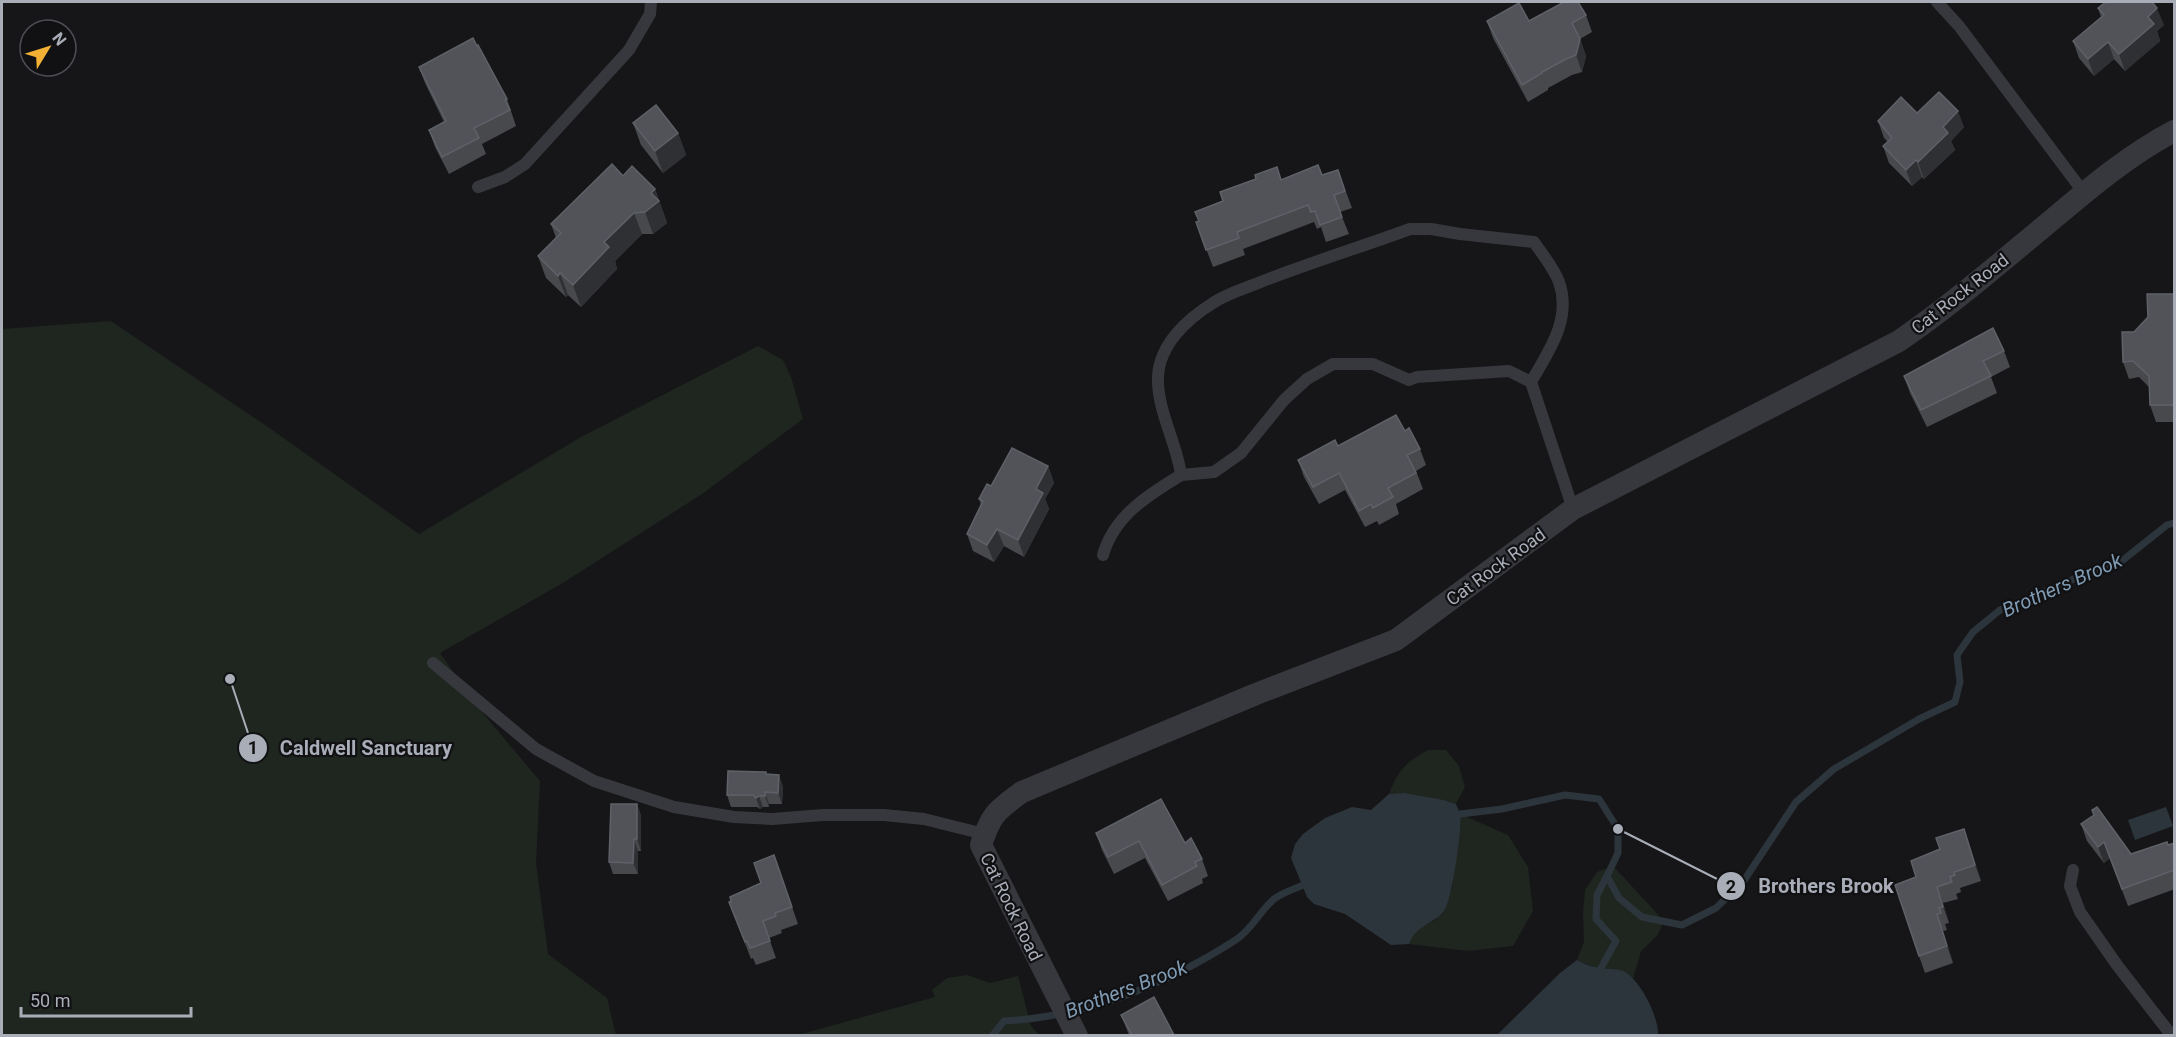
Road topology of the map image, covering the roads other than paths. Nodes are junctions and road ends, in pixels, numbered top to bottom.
1 (651, 2) edge
2 (1937, 2) edge
3 (2175, 131) edge
4 (477, 187) dead end
5 (2084, 193) junction
6 (1532, 382) junction
7 (1181, 475) junction
8 (1573, 509) junction
9 (1103, 555) dead end
10 (434, 663) dead end
11 (984, 834) junction
12 (2073, 870) dead end
13 (1077, 1035) edge
14 (2172, 1035) edge

1 - 4 lane
2 - 5 lane
3 - 5 street, Cat Rock Road
5 - 8 street, Cat Rock Road
6 - 7 lane
6 - 7 lane
6 - 8 lane
7 - 9 lane
8 - 11 street, Cat Rock Road
10 - 11 lane
11 - 13 street, Cat Rock Road
12 - 14 lane

